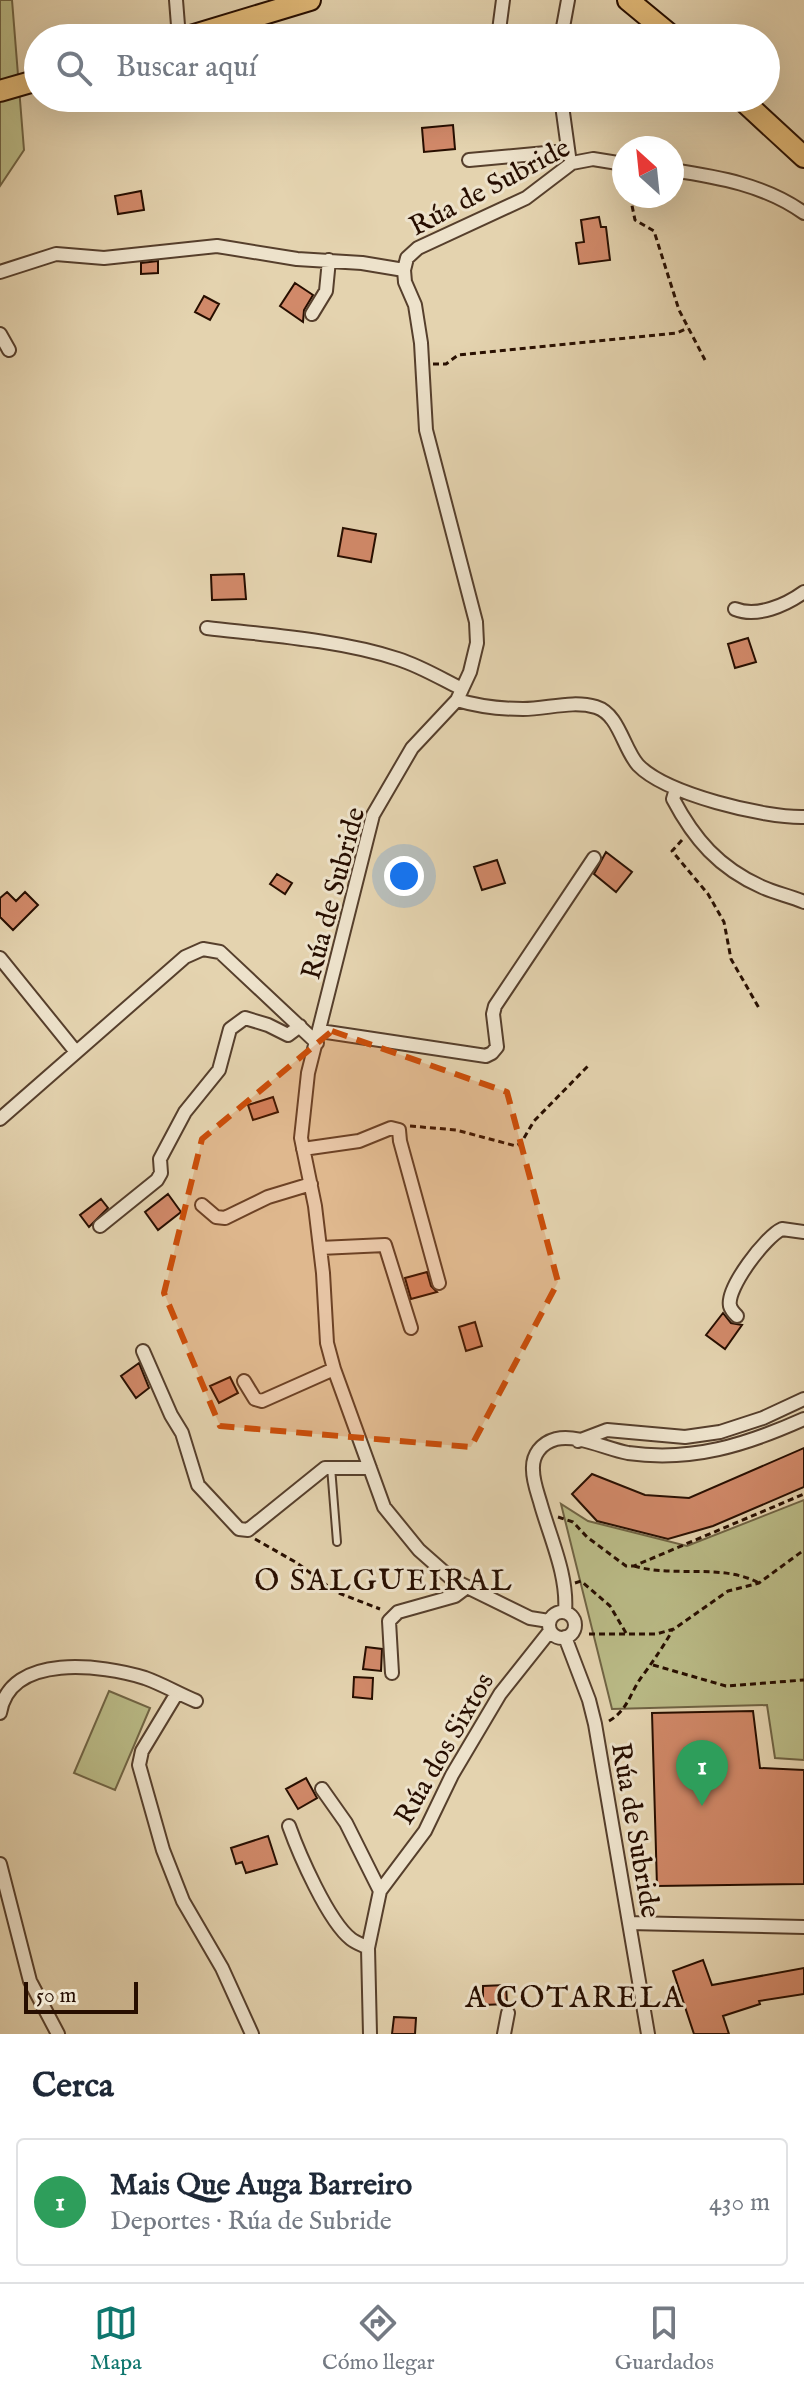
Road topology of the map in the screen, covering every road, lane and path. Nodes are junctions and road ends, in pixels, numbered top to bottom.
1 (176, 0) edge
2 (310, 0) edge
3 (503, 0) edge
4 (568, 0) edge
5 (628, 0) edge
6 (180, 24) edge
7 (229, 24) edge
8 (500, 24) edge
9 (564, 24) edge
10 (657, 24) edge
11 (24, 84) edge
12 (0, 91) edge
13 (563, 112) edge
14 (755, 112) edge
15 (569, 157) junction
16 (804, 157) edge
17 (469, 160) dead end
18 (612, 162) edge
19 (684, 172) edge
20 (632, 208) edge
21 (804, 213) edge
22 (329, 260) junction
23 (404, 270) junction
24 (0, 272) edge
25 (312, 314) dead end
26 (688, 328) junction
27 (0, 334) edge
28 (9, 350) dead end
29 (705, 360) dead end
30 (421, 361) junction
31 (804, 592) edge
32 (735, 609) dead end
33 (207, 628) dead end
34 (458, 694) junction
35 (676, 789) junction
36 (804, 817) edge
37 (690, 832) junction
38 (594, 858) dead end
39 (804, 902) edge
40 (0, 958) edge
41 (759, 1008) dead end
42 (300, 1026) junction
43 (319, 1037) junction
44 (76, 1052) junction
45 (588, 1066) dead end
46 (0, 1119) edge
47 (399, 1130) junction
48 (303, 1149) junction
49 (311, 1184) junction
50 (202, 1205) dead end
51 (100, 1226) dead end
52 (804, 1232) edge
53 (320, 1248) junction
54 (439, 1283) dead end
55 (737, 1316) dead end
56 (411, 1328) dead end
57 (143, 1351) dead end
58 (334, 1369) junction
59 (244, 1381) dead end
60 (804, 1399) edge
61 (804, 1419) edge
62 (578, 1441) junction
63 (331, 1467) junction
64 (370, 1468) junction
65 (804, 1494) edge
66 (558, 1517) dead end
67 (242, 1530) junction
68 (337, 1542) dead end
69 (804, 1550) edge
70 (634, 1566) junction
71 (575, 1583) dead end
72 (759, 1583) junction
73 (467, 1587) junction
74 (565, 1612) junction
75 (393, 1616) junction
76 (549, 1626) junction
77 (674, 1629) junction
78 (626, 1633) junction
79 (589, 1634) dead end
80 (565, 1637) junction
81 (653, 1665) junction
82 (392, 1673) dead end
83 (803, 1682) edge
84 (177, 1693) junction
85 (196, 1701) dead end
86 (0, 1713) edge
87 (609, 1721) dead end
88 (322, 1789) dead end
89 (289, 1826) dead end
90 (0, 1864) edge
91 (380, 1891) junction
92 (629, 1923) junction
93 (804, 1927) edge
94 (368, 1948) junction
95 (508, 2013) dead end
96 (58, 2034) edge
97 (252, 2034) edge
98 (370, 2034) edge
99 (504, 2034) edge
100 (648, 2034) edge

1 - 6 street
2 - 7 main road
3 - 8 street
4 - 9 street
5 - 10 main road
11 - 12 main road
13 - 15 street
14 - 16 main road
15 - 17 street
15 - 18 street, Rúa de Subride
15 - 23 street, Rúa de Subride
19 - 21 street
20 - 26 path
22 - 23 street
22 - 24 street
22 - 25 street
23 - 30 street, Rúa de Subride
26 - 29 path
26 - 30 path
27 - 28 street
30 - 34 street, Rúa de Subride
31 - 32 street
33 - 34 street
34 - 35 street
34 - 43 street, Rúa de Subride
35 - 36 street
35 - 37 street
37 - 39 street
37 - 41 path
38 - 43 street
40 - 44 street
42 - 43 street
42 - 44 street
42 - 51 street
43 - 48 street, Rúa de Subride
44 - 46 street
45 - 47 path
47 - 48 street
47 - 54 street
48 - 49 street, Rúa de Subride
49 - 50 street
49 - 53 street, Rúa de Subride
52 - 55 street
53 - 56 street
53 - 58 street, Rúa de Subride
57 - 67 street
58 - 59 street
58 - 64 street, Rúa de Subride
60 - 62 street
61 - 62 street
62 - 74 street
63 - 64 street
63 - 67 street
63 - 68 lane
64 - 73 street, Rúa de Subride
65 - 70 path
66 - 70 path
67 - 75 path
69 - 72 path
70 - 72 path
71 - 78 path
72 - 77 path
73 - 75 street
73 - 76 street, Rúa de Subride
74 - 76 street
74 - 80 street
75 - 82 street
76 - 80 street
76 - 91 street, Rúa dos Sixtos
77 - 78 path
77 - 81 path
78 - 79 path
80 - 92 street, Rúa de Subride
81 - 83 path
81 - 87 path
84 - 85 street
84 - 86 street
84 - 97 street
88 - 91 street, Rúa dos Sixtos
89 - 94 street
90 - 96 street
91 - 94 street, Rúa dos Sixtos
92 - 93 street
92 - 100 street, Rúa de Subride
94 - 98 street, Rúa dos Sixtos
95 - 99 street

